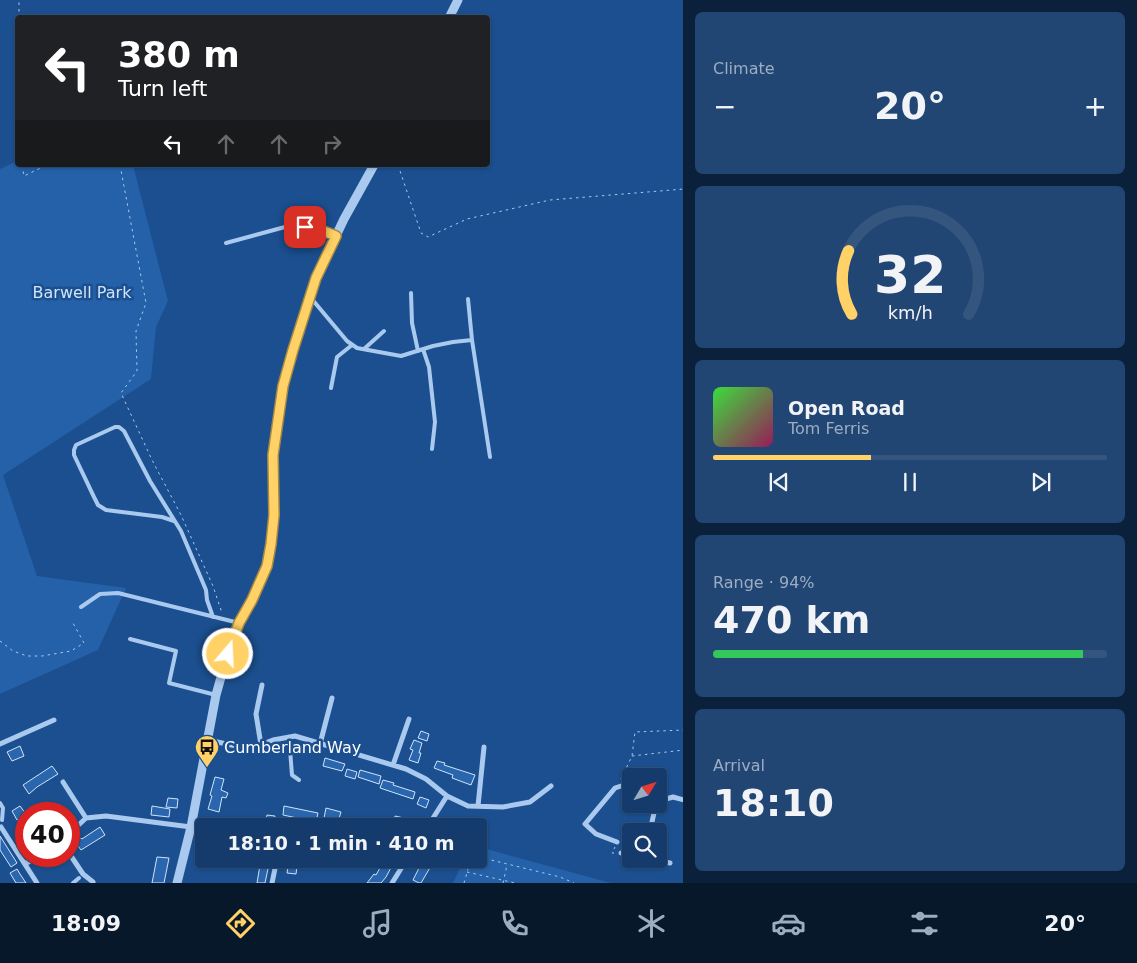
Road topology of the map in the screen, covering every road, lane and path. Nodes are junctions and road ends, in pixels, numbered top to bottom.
1 (19, 0) edge
2 (458, 0) edge
3 (19, 15) edge
4 (450, 15) edge
5 (22, 167) edge
6 (43, 167) edge
7 (120, 167) edge
8 (373, 167) edge
9 (399, 167) edge
10 (683, 189) edge
11 (336, 236) junction
12 (226, 243) dead end
13 (412, 293) dead end
14 (311, 297) junction
15 (468, 299) dead end
16 (384, 331) dead end
17 (472, 340) junction
18 (352, 345) junction
19 (364, 349) junction
20 (421, 350) junction
21 (331, 388) dead end
22 (432, 449) dead end
23 (490, 457) dead end
24 (174, 521) junction
25 (81, 607) dead end
26 (213, 617) junction
27 (224, 620) junction
28 (73, 623) dead end
29 (239, 623) junction
30 (130, 640) dead end
31 (0, 641) edge
32 (262, 685) dead end
33 (216, 695) junction
34 (332, 698) dead end
35 (54, 720) dead end
36 (409, 720) dead end
37 (683, 730) edge
38 (289, 737) junction
39 (208, 740) junction
40 (0, 744) edge
41 (320, 744) junction
42 (261, 745) junction
43 (484, 747) dead end
44 (683, 750) edge
45 (632, 756) junction
46 (393, 766) junction
47 (298, 780) dead end
48 (63, 782) dead end
49 (551, 786) dead end
50 (622, 786) edge
51 (615, 788) junction
52 (447, 796) junction
53 (668, 798) edge
54 (683, 800) edge
55 (0, 803) edge
56 (478, 806) junction
57 (86, 818) junction
58 (433, 818) edge
59 (2, 820) joint
60 (80, 824) edge
61 (191, 827) junction
62 (1, 828) edge
63 (617, 842) dead end
64 (15, 848) edge
65 (487, 859) edge
66 (667, 862) edge
67 (670, 863) dead end
68 (508, 864) junction
69 (28, 867) edge
70 (76, 867) edge
71 (275, 868) edge
72 (401, 868) edge
73 (468, 868) edge
74 (467, 872) junction
75 (81, 876) junction
76 (504, 880) junction
77 (94, 882) dead end
78 (37, 883) edge
79 (73, 883) edge
80 (177, 883) edge
81 (272, 883) edge
82 (392, 883) edge
83 (464, 883) edge
84 (503, 883) edge
85 (515, 883) edge
86 (574, 883) edge

1 - 3 path
2 - 4 street
5 - 6 path
7 - 27 path
8 - 11 street
9 - 10 path
11 - 12 lane
11 - 14 street
13 - 20 lane
14 - 18 lane
14 - 29 street
15 - 17 lane
16 - 19 lane
17 - 20 lane
17 - 23 lane
18 - 19 lane
18 - 21 lane
19 - 20 lane
20 - 22 lane
24 - 24 lane
24 - 26 lane
25 - 26 lane
26 - 27 lane
27 - 29 lane
28 - 31 path
29 - 33 street
30 - 33 lane
32 - 42 street
33 - 39 street
34 - 41 street
35 - 40 street
36 - 46 street
37 - 45 path
38 - 41 street
38 - 42 street
38 - 47 lane
39 - 42 street
39 - 61 street
41 - 46 street
43 - 56 street
44 - 45 path
45 - 51 path
46 - 52 street
48 - 57 street
49 - 56 street
50 - 51 street
51 - 63 street
52 - 56 street
52 - 58 street
53 - 54 street
55 - 59 lane
57 - 60 street
57 - 61 street
59 - 62 street
61 - 80 street
62 - 64 street
65 - 68 path
66 - 67 street
68 - 76 path
68 - 86 path
69 - 78 street
70 - 75 street
71 - 81 street
72 - 82 street
73 - 74 path
74 - 76 path
74 - 83 path
75 - 77 street
75 - 79 lane
76 - 84 path
76 - 85 path

